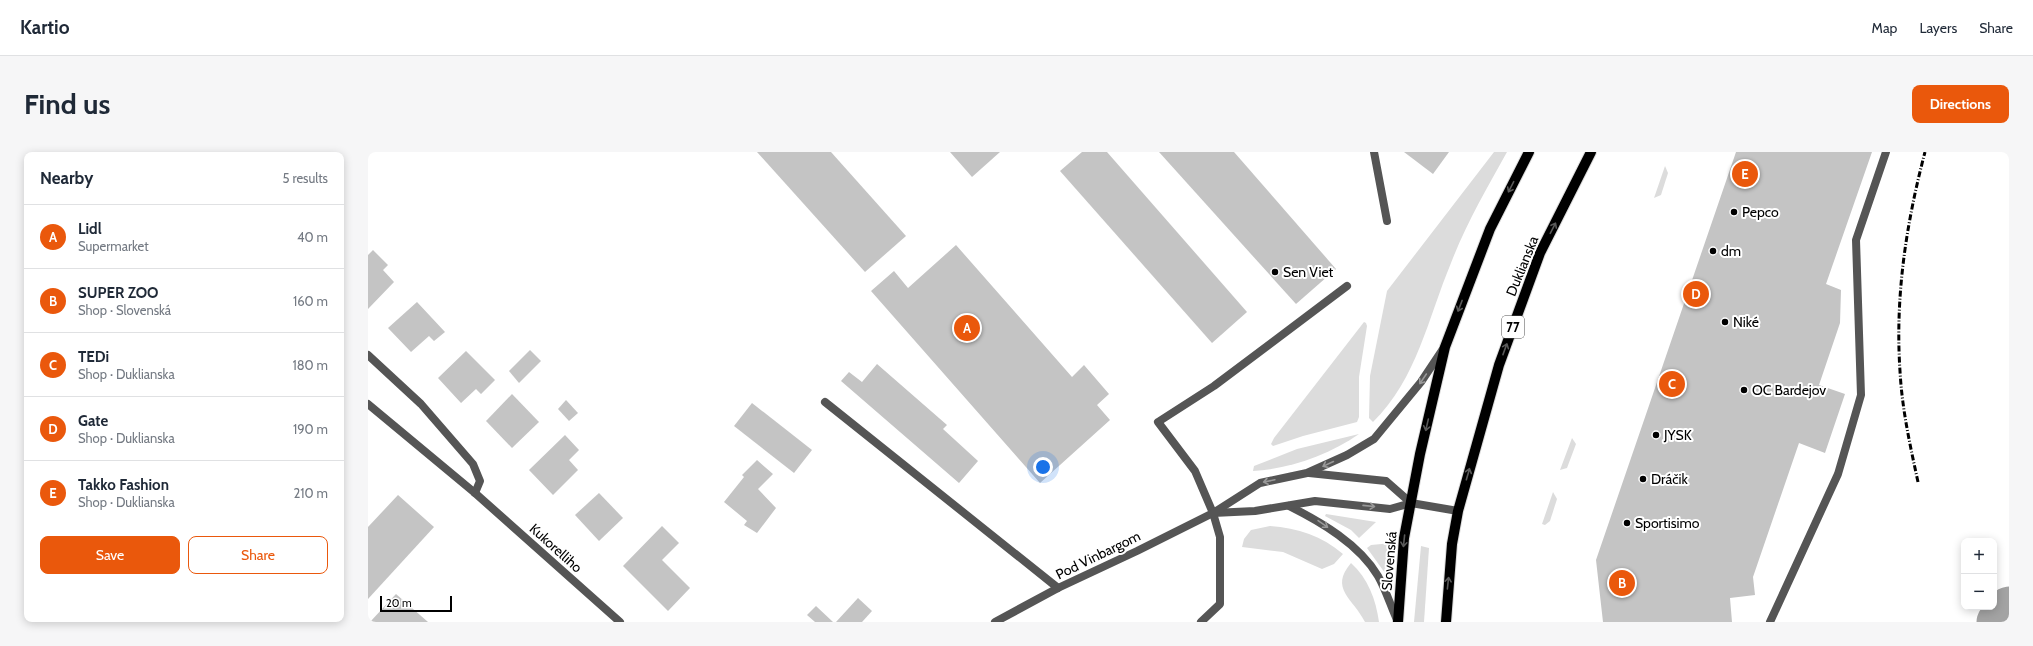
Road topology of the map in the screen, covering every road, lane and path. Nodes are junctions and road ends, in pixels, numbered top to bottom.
1 (1374, 152) edge
2 (1529, 152) edge
3 (1592, 152) edge
4 (1886, 152) edge
5 (1387, 221) dead end
6 (1346, 286) dead end
7 (1445, 346) junction
8 (368, 355) edge
9 (825, 402) dead end
10 (368, 404) edge
11 (1307, 473) junction
12 (475, 493) junction
13 (1411, 503) junction
14 (1289, 506) junction
15 (1458, 511) junction
16 (1213, 513) junction
17 (1058, 588) junction
18 (1220, 604) junction
19 (620, 622) edge
20 (995, 622) edge
21 (1202, 622) edge
22 (1209, 622) edge
23 (1398, 622) edge
24 (1446, 622) edge
25 (1770, 622) edge

1 - 5 street
2 -> 7 main road
15 -> 3 main road, Duklianska / 77
4 - 25 street
6 - 16 street
7 -> 11 street, Pod Vinbargom
7 -> 13 main road
8 - 12 street
9 - 17 street
10 - 12 street, Kukorelliho
11 - 13 street, Pod Vinbargom
11 -> 16 street, Pod Vinbargom
12 - 19 street, Kukorelliho
14 -> 13 street, Pod Vinbargom
13 - 15 street, Pod Vinbargom
13 -> 23 main road, Slovenská
14 - 16 street, Pod Vinbargom
14 -> 23 street
24 -> 15 main road, 77
16 - 17 street, Pod Vinbargom
16 - 18 street
17 - 20 street, Pod Vinbargom
18 - 21 street
18 - 22 street

